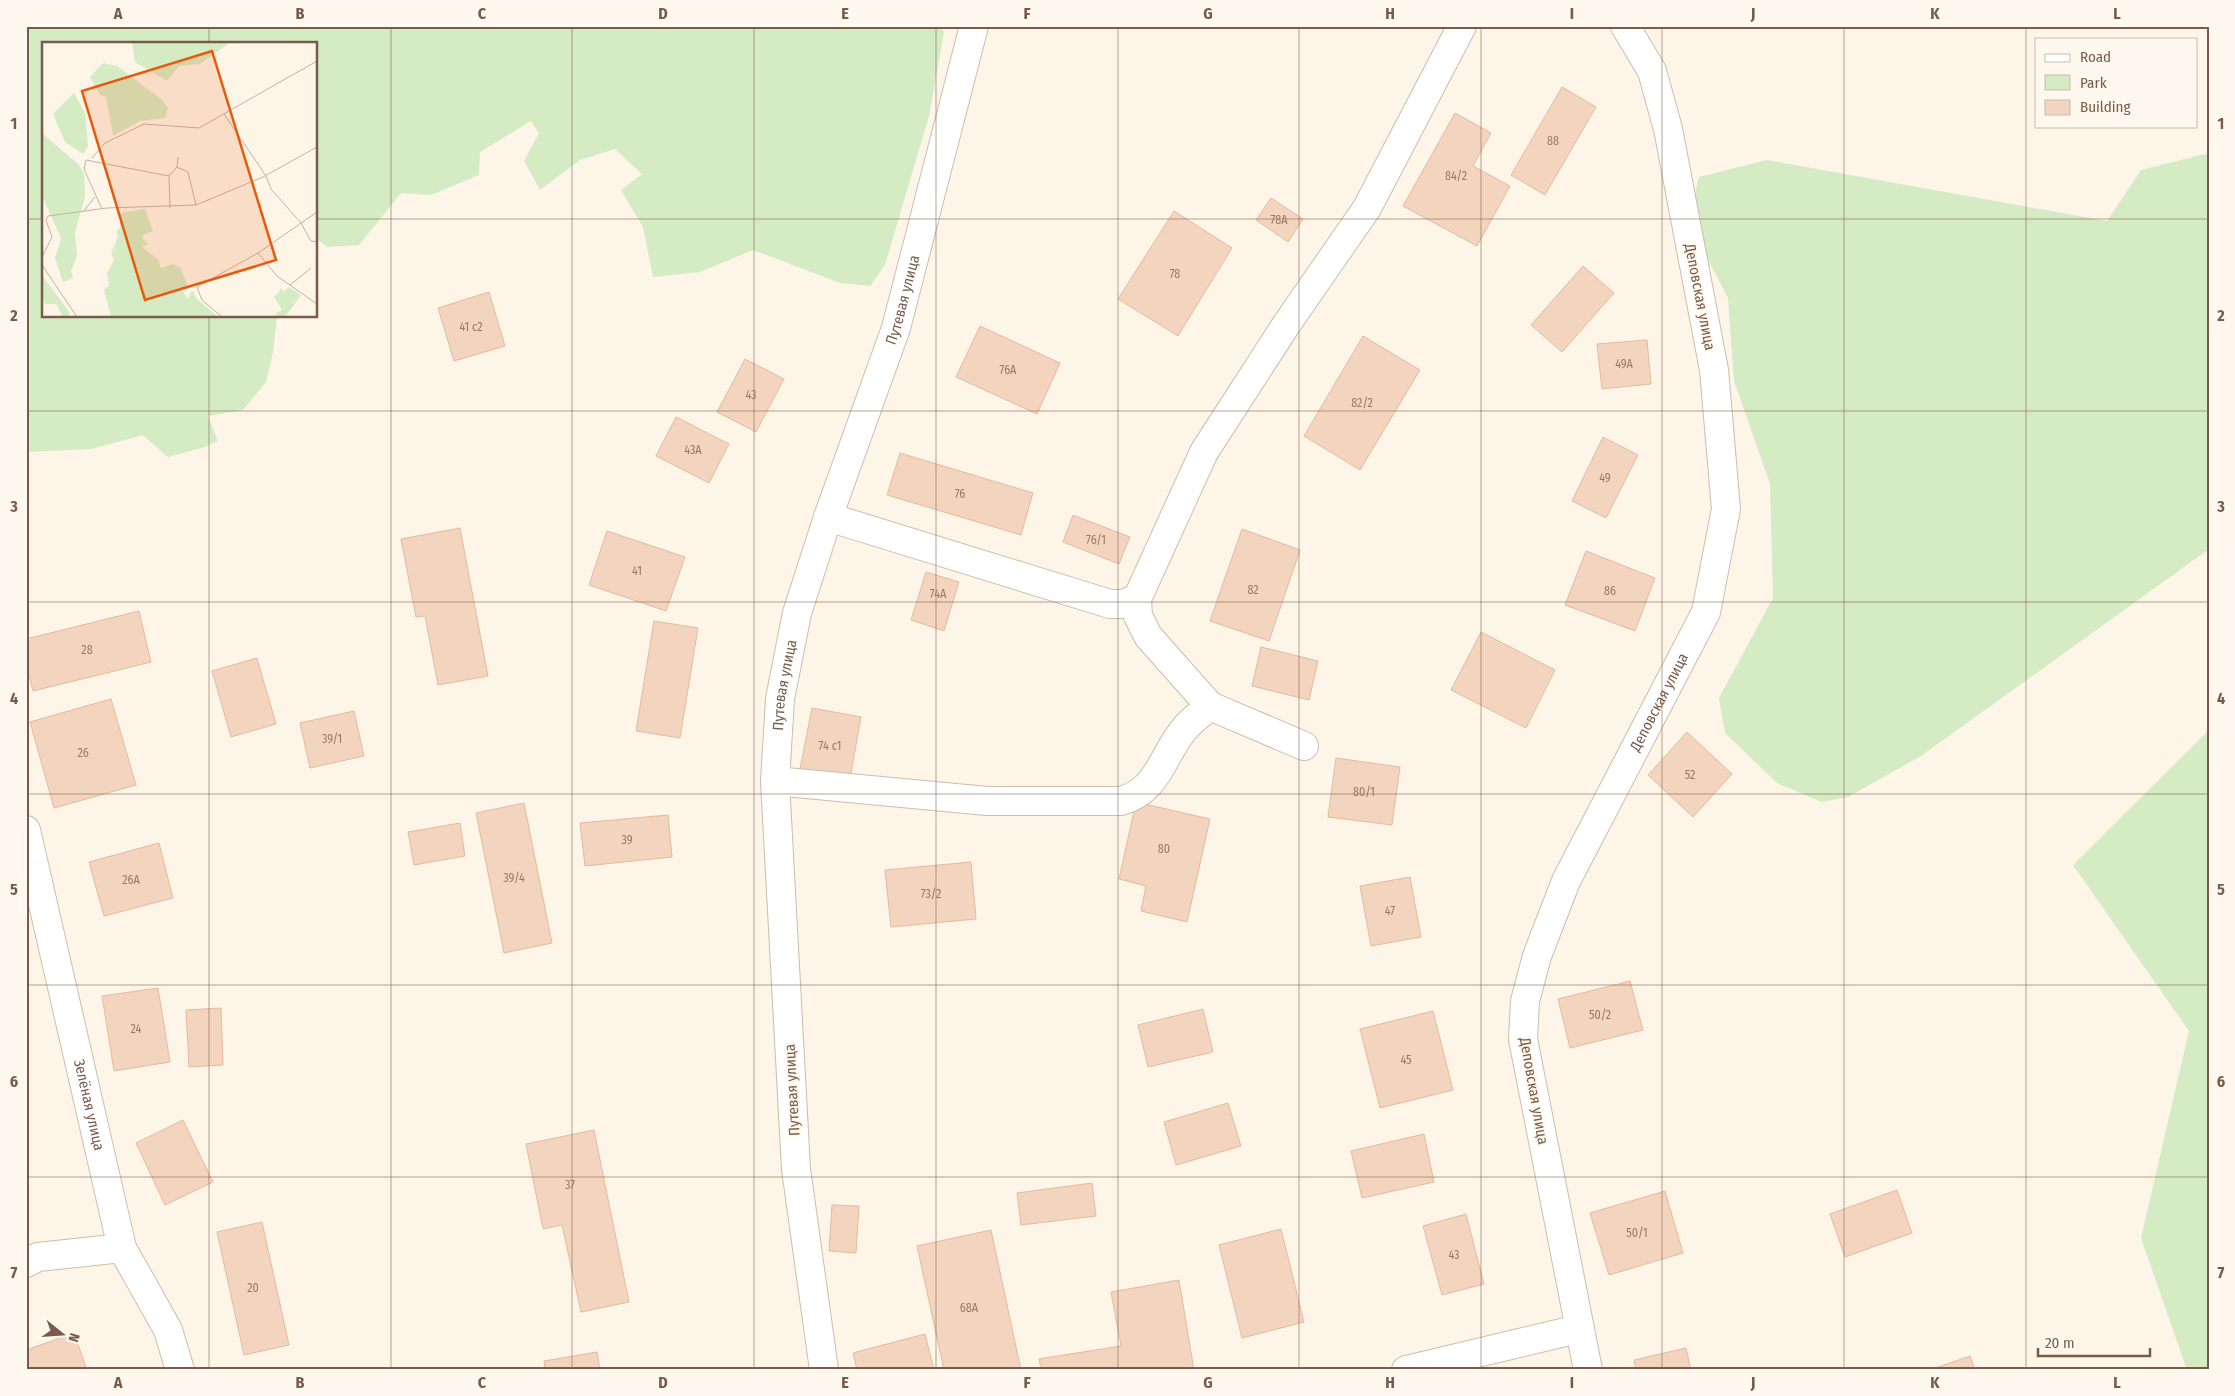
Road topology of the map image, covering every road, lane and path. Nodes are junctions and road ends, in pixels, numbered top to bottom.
1 (974, 26) edge
2 (1462, 26) edge
3 (1625, 26) edge
4 (828, 517) junction
5 (1137, 599) junction
6 (1210, 706) junction
7 (1304, 746) dead end
8 (775, 781) junction
9 (26, 830) edge
10 (122, 1248) junction
11 (26, 1263) edge
12 (1578, 1329) junction
13 (180, 1370) edge
14 (824, 1370) edge
15 (1406, 1370) edge
16 (1588, 1370) edge

1 - 4 street, Путевая улица
2 - 5 street
3 - 12 street, Деповская улица
4 - 5 street
4 - 8 street, Путевая улица
5 - 6 street
6 - 7 street
6 - 8 street
8 - 14 street, Путевая улица
9 - 10 street, Зелёная улица
10 - 11 street
10 - 13 street, Зелёная улица
12 - 15 street
12 - 16 street, Деповская улица

